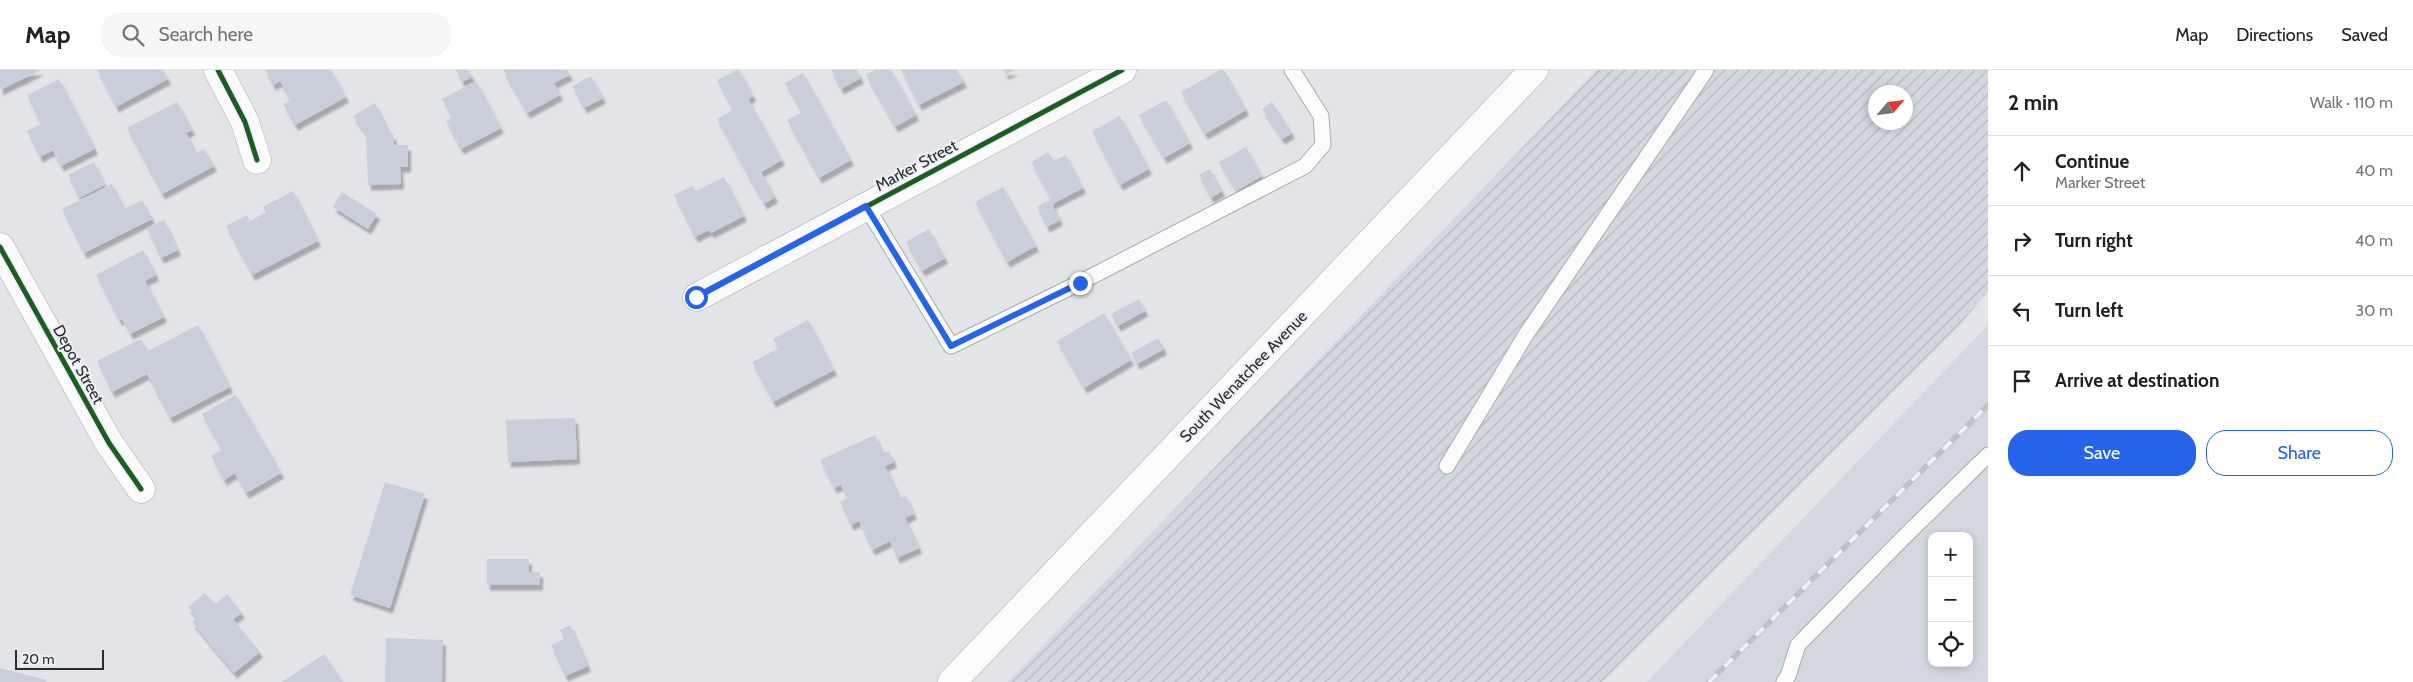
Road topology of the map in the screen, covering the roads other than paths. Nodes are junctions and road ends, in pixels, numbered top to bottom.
1 (218, 70) edge
2 (1122, 70) edge
3 (1292, 70) edge
4 (1534, 70) edge
5 (1706, 70) edge
6 (257, 160) dead end
7 (866, 206) junction
8 (0, 247) edge
9 (696, 297) dead end
10 (1988, 455) edge
11 (1447, 466) dead end
12 (141, 489) dead end
13 (952, 682) edge
14 (1784, 682) edge

1 - 6 street
2 - 7 street, Marker Street
3 - 7 lane
4 - 13 street, South Wenatchee Avenue
5 - 11 lane
7 - 9 street, Marker Street
8 - 12 street, Depot Street
10 - 14 lane

